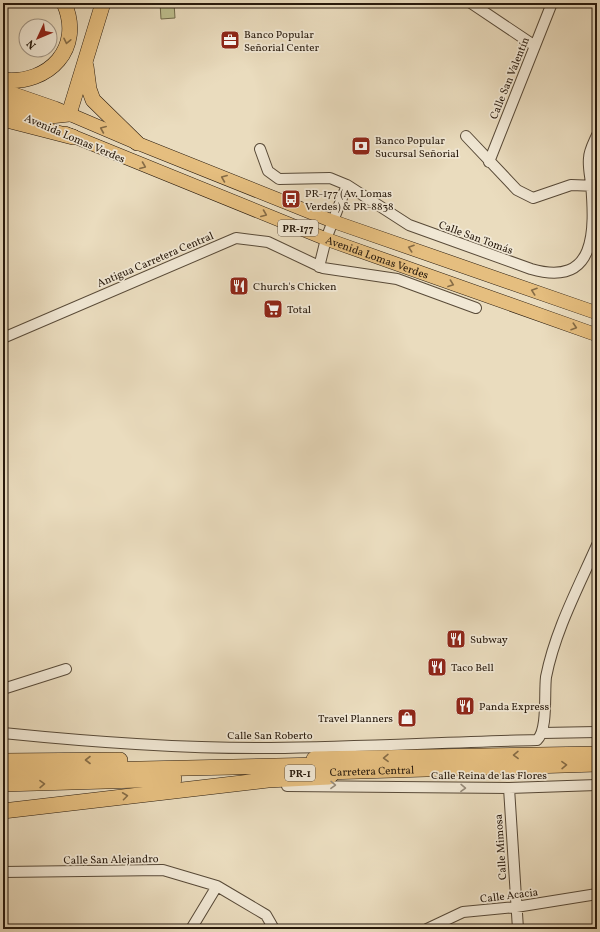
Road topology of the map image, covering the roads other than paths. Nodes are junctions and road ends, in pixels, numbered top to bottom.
1 (64, 3) edge
2 (103, 3) edge
3 (471, 3) edge
4 (552, 3) edge
5 (535, 46) junction
6 (86, 58) junction
7 (3, 80) edge
8 (3, 90) edge
9 (3, 101) edge
10 (3, 110) edge
11 (69, 114) junction
12 (3, 119) edge
13 (597, 135) edge
14 (74, 136) junction
15 (466, 136) dead end
16 (137, 143) junction
17 (260, 149) dead end
18 (489, 162) junction
19 (347, 185) junction
20 (594, 185) edge
21 (332, 221) junction
22 (326, 239) junction
23 (319, 267) junction
24 (476, 308) dead end
25 (597, 313) edge
26 (597, 335) edge
27 (3, 338) edge
28 (597, 545) edge
29 (66, 669) dead end
30 (3, 689) edge
31 (597, 732) edge
32 (3, 733) edge
33 (539, 736) junction
34 (597, 754) edge
35 (3, 761) edge
36 (597, 764) edge
37 (335, 771) junction
38 (3, 772) edge
39 (239, 783) junction
40 (3, 784) edge
41 (597, 785) edge
42 (509, 788) junction
43 (3, 811) edge
44 (3, 872) edge
45 (217, 886) junction
46 (597, 894) edge
47 (516, 906) junction
48 (191, 929) edge
49 (274, 929) edge
50 (427, 929) edge
51 (518, 929) edge

1 -> 7 highway
2 - 6 highway
3 - 5 street
4 - 5 street, Calle San Valentín
5 - 18 street, Calle San Valentín
6 - 11 highway
6 - 16 highway
8 - 11 main road, Avenida Lomas Verdes / PR-177
9 - 11 highway
10 - 14 main road, Avenida Lomas Verdes / PR-177
16 -> 11 main road, Avenida Lomas Verdes / PR-177
12 - 14 highway
13 - 20 street, Calle San Tomás
14 -> 22 main road, Avenida Lomas Verdes / PR-177
15 - 18 street
21 -> 16 main road, Avenida Lomas Verdes / PR-177
17 - 19 street, Calle San Tomás
18 - 20 street
19 - 20 street, Calle San Tomás
19 - 21 street
21 - 22 street
25 -> 21 main road, Avenida Lomas Verdes / PR-177
22 - 23 street
22 -> 26 main road, Avenida Lomas Verdes / PR-177
23 - 24 street, Antigua Carretera Central
23 - 27 street, Antigua Carretera Central
28 - 33 street
29 - 30 street
31 - 33 street, Calle San Roberto
32 - 33 street, Calle San Roberto
34 -> 35 highway, Carretera Central / PR-1
37 -> 36 highway, Carretera Central / PR-1
37 - 38 highway
37 - 39 highway
40 -> 37 highway, Carretera Central / PR-1
39 -> 42 street, Calle Reina de las Flores
43 -> 39 highway
41 - 42 street, Calle Reina de las Flores
42 - 47 street, Calle Mimosa
44 - 45 street, Calle San Alejandro
45 - 48 street
45 - 49 street, Calle San Alejandro
46 - 47 street, Calle Acacia
47 - 50 street, Calle Acacia
47 - 51 street, Calle Mimosa

